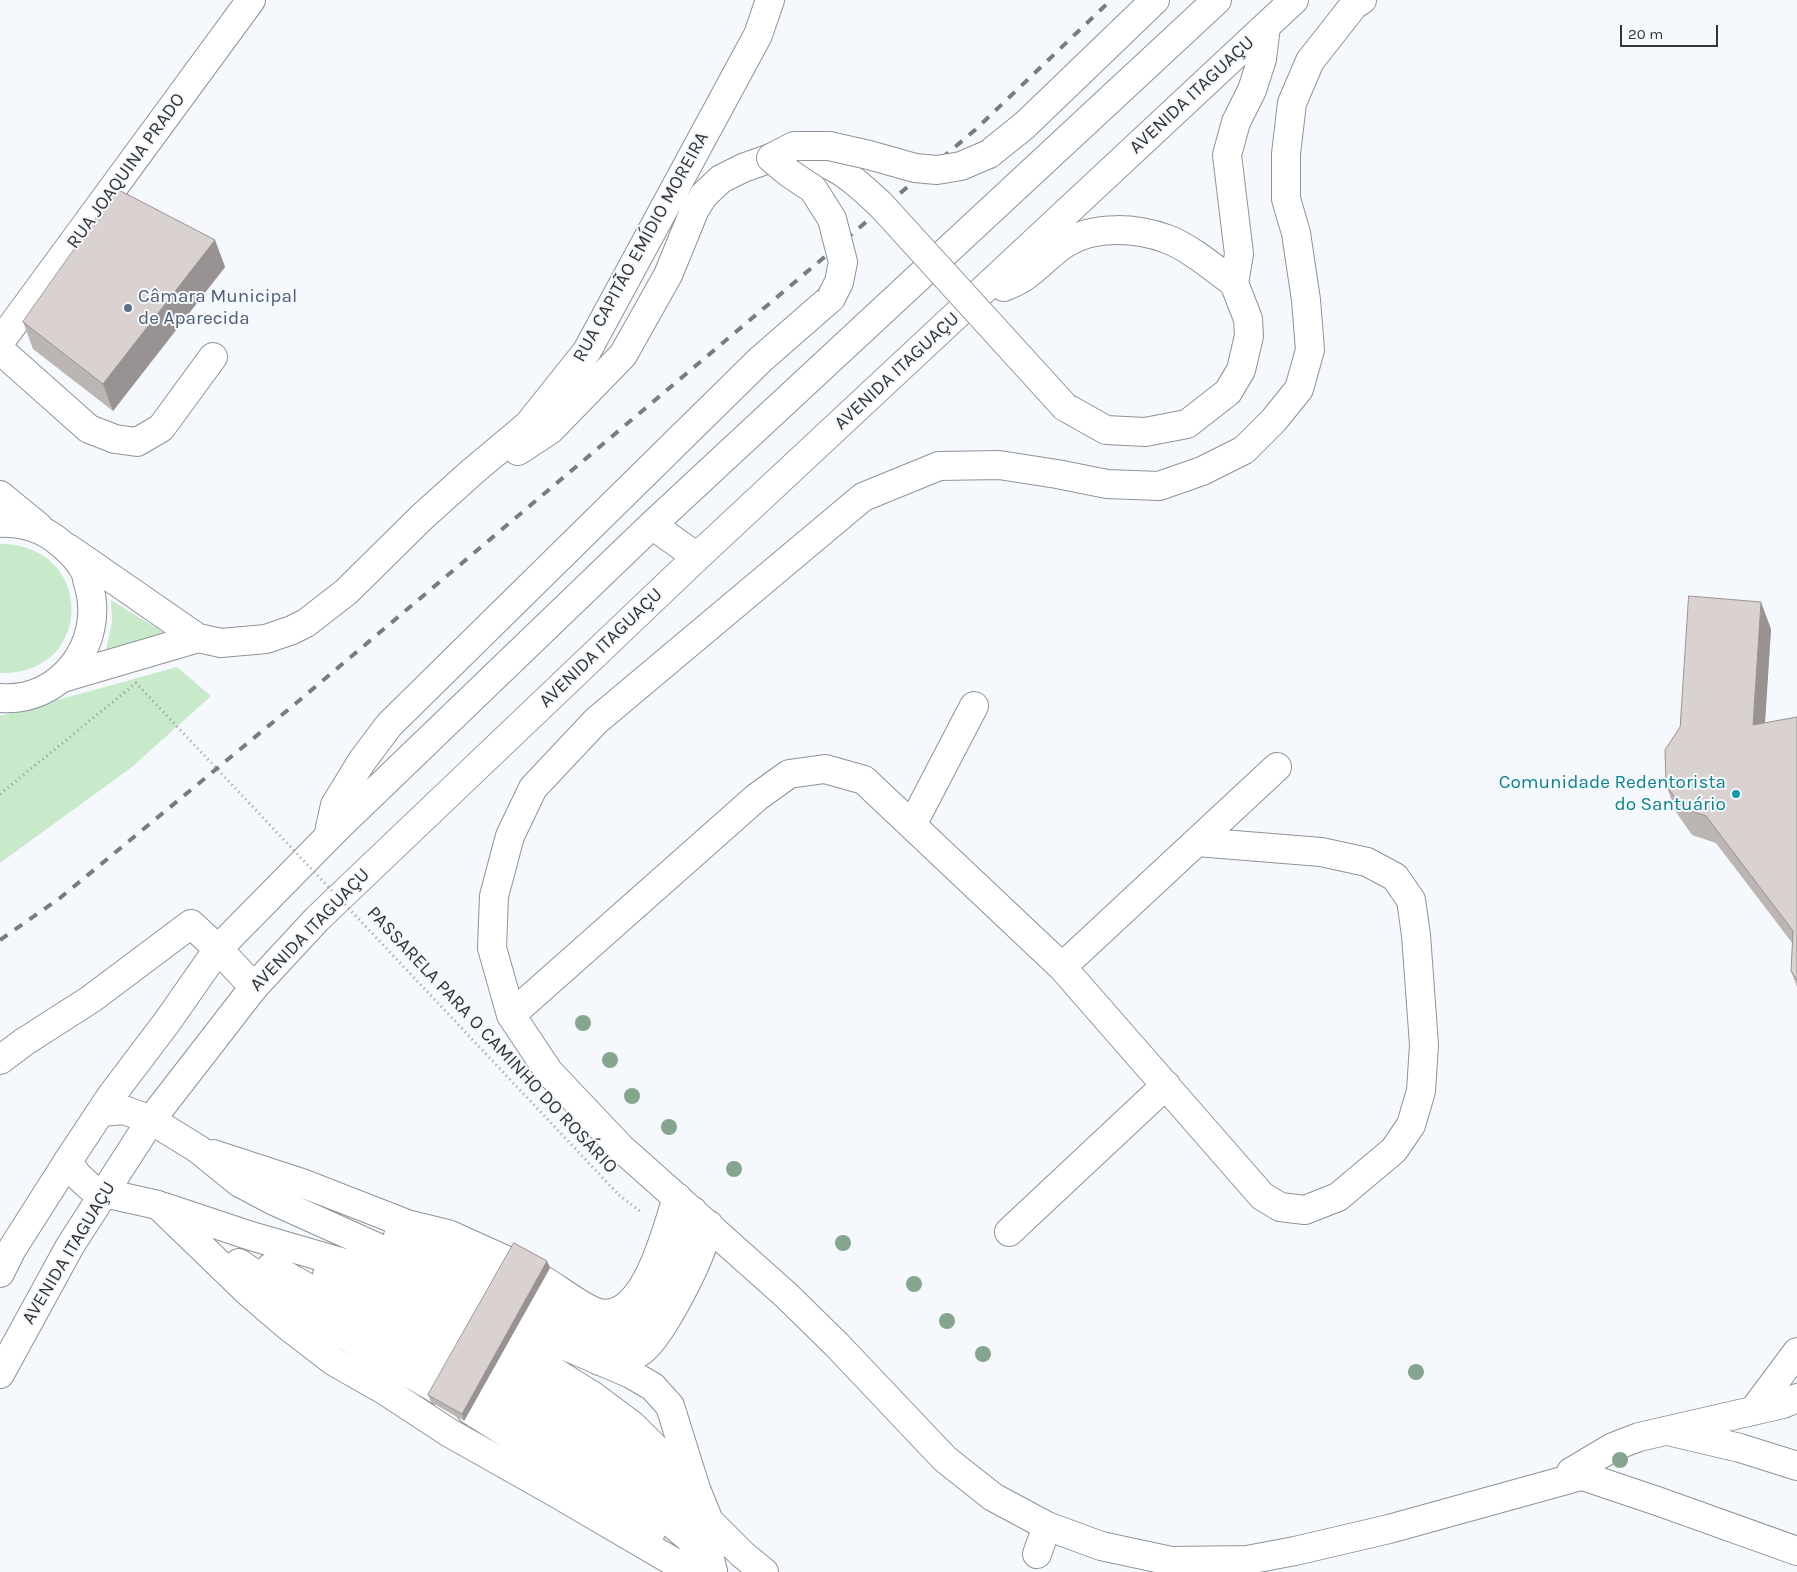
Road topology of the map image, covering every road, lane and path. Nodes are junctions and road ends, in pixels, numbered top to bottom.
1 (251, 0) edge
2 (770, 0) edge
3 (1155, 0) edge
4 (1217, 0) edge
5 (1294, 0) edge
6 (1362, 0) edge
7 (1266, 26) junction
8 (771, 158) junction
9 (1234, 283) junction
10 (982, 292) junction
11 (0, 342) edge
12 (0, 350) edge
13 (213, 357) dead end
14 (0, 495) edge
15 (422, 517) junction
16 (0, 523) edge
17 (652, 525) junction
18 (43, 531) junction
19 (68, 548) junction
20 (697, 557) junction
21 (198, 638) junction
22 (62, 678) junction
23 (0, 698) edge
24 (974, 706) dead end
25 (1277, 767) dead end
26 (0, 794) edge
27 (912, 825) junction
28 (328, 837) junction
29 (1197, 842) junction
30 (218, 949) junction
31 (1062, 967) junction
32 (254, 987) junction
33 (511, 1015) junction
34 (0, 1060) edge
35 (1166, 1086) junction
36 (101, 1112) junction
37 (151, 1120) junction
38 (198, 1149) junction
39 (68, 1161) junction
40 (104, 1193) junction
41 (619, 1194) dead end
42 (158, 1205) junction
43 (693, 1211) junction
44 (1009, 1232) dead end
45 (0, 1273) edge
46 (474, 1325) junction
47 (507, 1344) junction
48 (1797, 1352) edge
49 (598, 1361) junction
50 (0, 1374) edge
51 (1797, 1398) edge
52 (1752, 1411) junction
53 (1666, 1431) junction
54 (1797, 1466) edge
55 (1571, 1472) junction
56 (1047, 1526) junction
57 (1797, 1552) edge
58 (1037, 1554) dead end
59 (1291, 1562) edge
60 (711, 1563) edge
61 (1244, 1566) edge
62 (764, 1572) edge

1 - 11 main road, RUA JOAQUINA PRADO
2 - 15 main road, RUA CAPITÃO EMÍDIO MOREIRA
3 - 8 main road, bridge
4 - 17 main road
5 - 7 main road, AVENIDA ITAGUAÇU
6 - 33 main road
7 - 9 main road
7 - 10 main road, AVENIDA ITAGUAÇU
8 - 9 main road, bridge
8 - 15 main road
8 - 28 main road, bridge
9 - 10 main road
10 - 20 main road, AVENIDA ITAGUAÇU
12 - 13 main road
14 - 18 main road
15 - 21 main road, RUA CAPITÃO EMÍDIO MOREIRA
16 - 18 main road
17 - 20 main road
17 - 28 main road
18 - 19 main road
19 - 21 main road
19 - 22 main road
20 - 32 main road, AVENIDA ITAGUAÇU
21 - 22 main road
22 - 23 main road
24 - 27 main road
25 - 29 main road
26 - 41 path, PASSARELA PARA O CAMINHO DO ROSÁRIO, bridge
27 - 31 main road
27 - 33 main road
28 - 30 main road
29 - 31 main road
29 - 35 main road
30 - 32 main road
30 - 34 main road
30 - 36 main road
31 - 35 main road
32 - 37 main road, AVENIDA ITAGUAÇU
33 - 43 main road
35 - 44 main road
36 - 37 main road
36 - 39 main road
37 - 38 main road
37 - 40 main road, AVENIDA ITAGUAÇU
38 - 46 main road
38 - 46 main road
39 - 40 main road
39 - 45 main road
40 - 42 main road
40 - 50 main road, AVENIDA ITAGUAÇU
42 - 46 main road
42 - 46 main road
42 - 60 main road
43 - 47 main road
43 - 49 main road
43 - 56 main road
47 - 49 main road
47 - 60 main road
47 - 60 main road
48 - 52 main road
49 - 62 main road
51 - 52 main road
52 - 53 main road
53 - 54 main road
53 - 55 main road
55 - 57 main road
55 - 59 main road
56 - 58 main road
56 - 61 main road
59 - 61 main road

